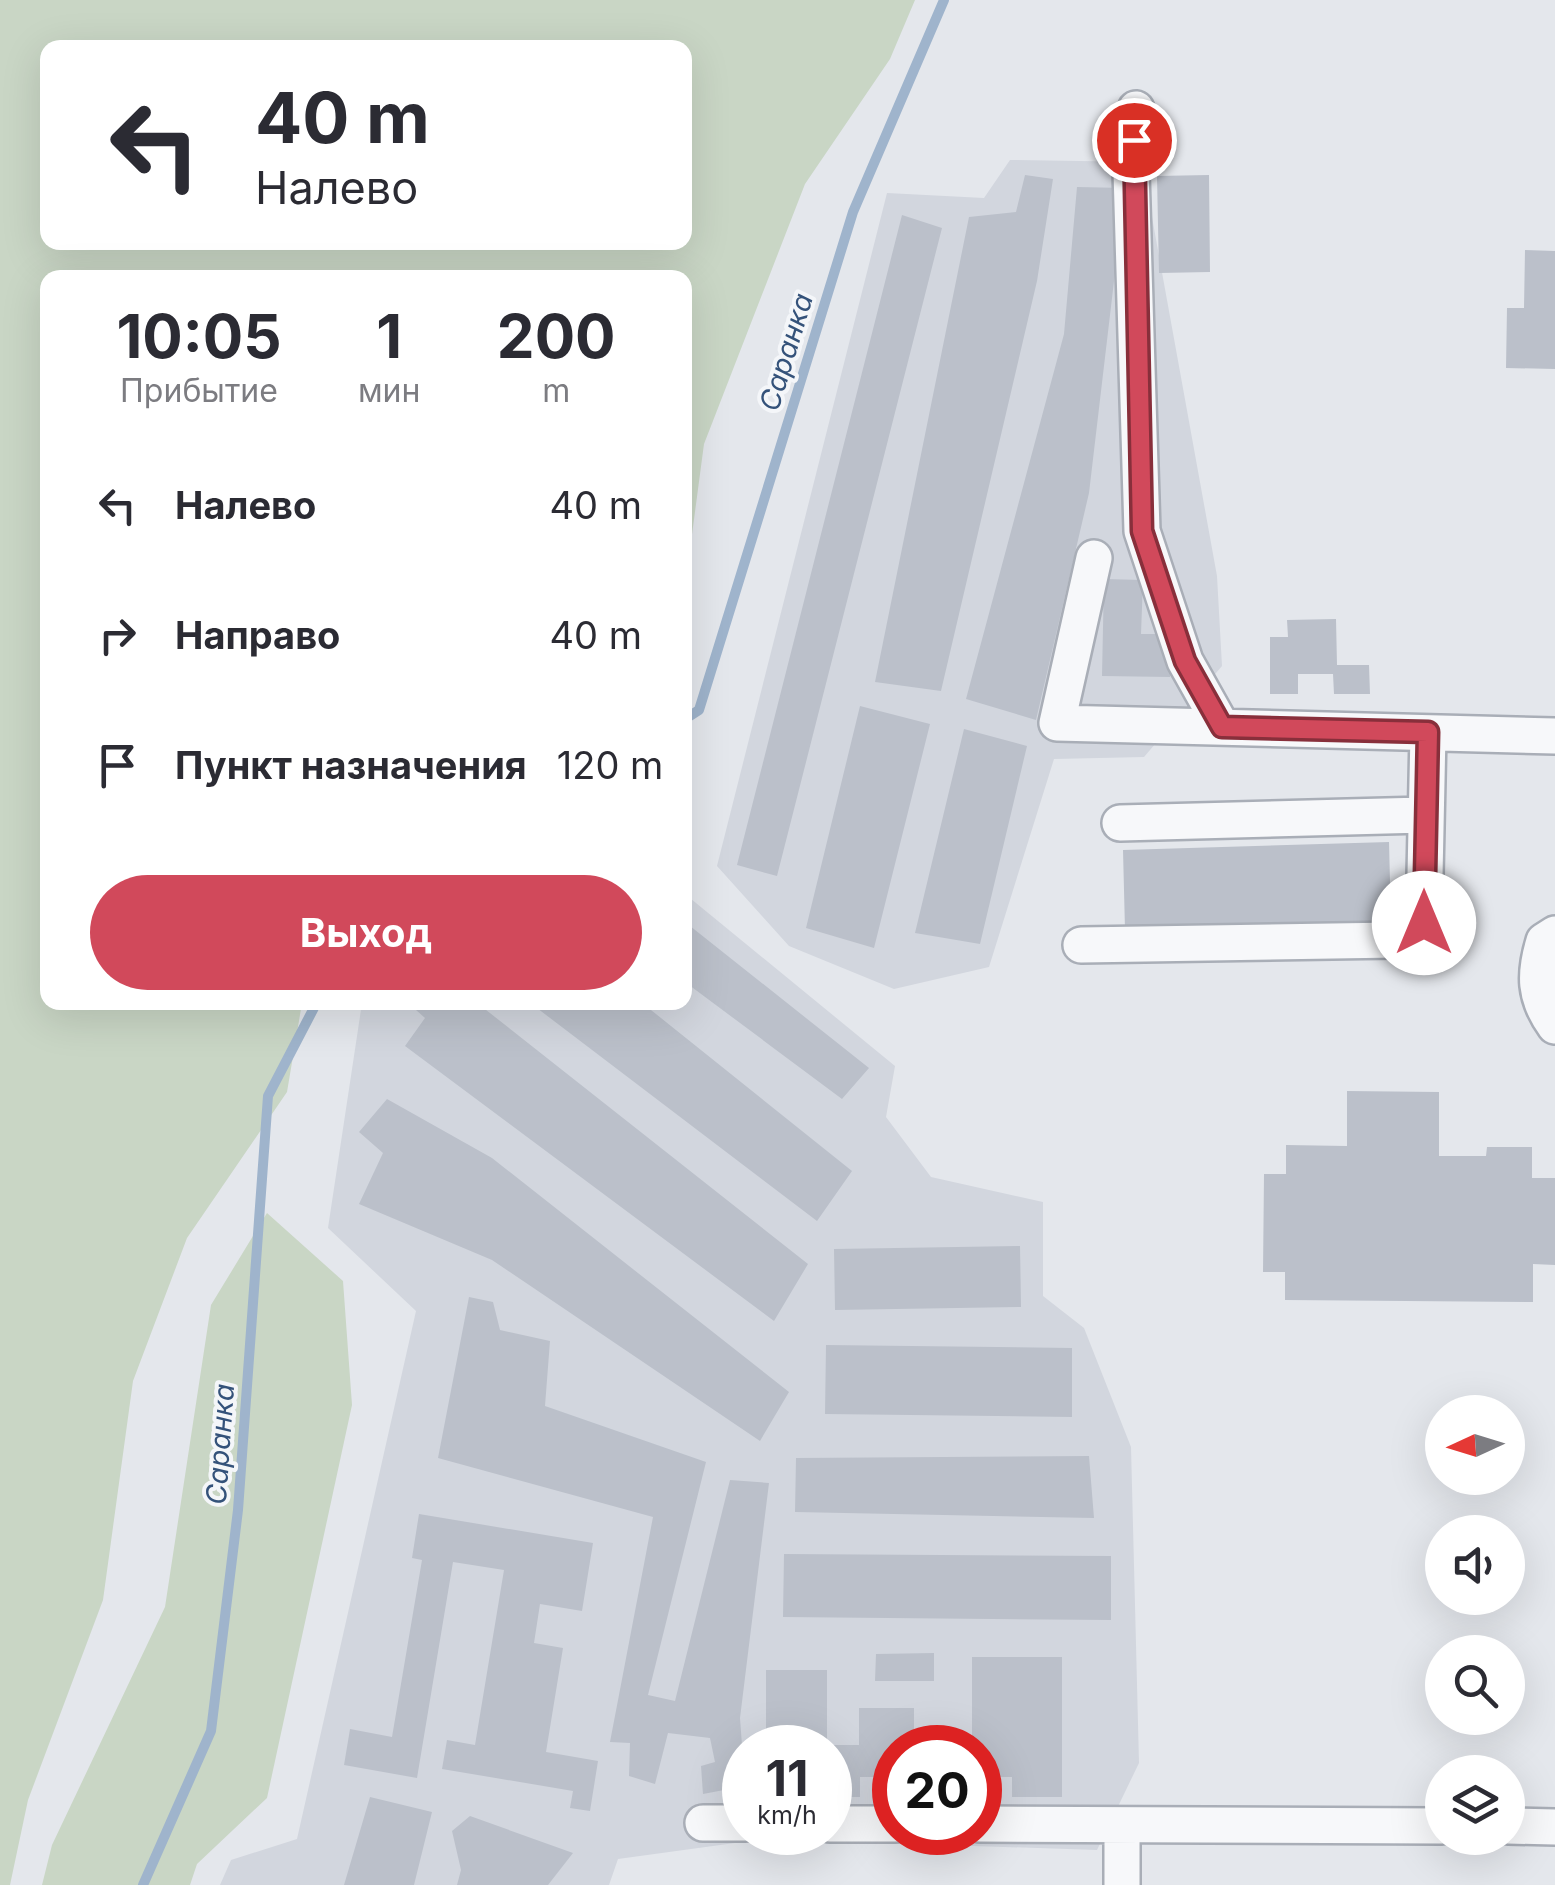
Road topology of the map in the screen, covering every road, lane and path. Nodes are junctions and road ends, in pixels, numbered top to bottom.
1 (1136, 108) dead end
2 (1094, 558) dead end
3 (1222, 727) junction
4 (1428, 732) junction
5 (1555, 736) edge
6 (1424, 816) junction
7 (1120, 823) dead end
8 (1555, 934) edge
9 (1082, 946) dead end
10 (1555, 1026) edge
11 (702, 1823) dead end
12 (722, 1823) edge
13 (1002, 1824) edge
14 (1122, 1825) junction
15 (1425, 1826) edge
16 (1525, 1826) edge
17 (1555, 1826) edge
18 (1122, 1885) edge

1 - 3 street
2 - 3 street
3 - 4 street
4 - 5 street
4 - 6 street
6 - 7 street
6 - 9 street
8 - 10 street
11 - 12 street
13 - 14 street
14 - 15 street
14 - 18 street
16 - 17 street

